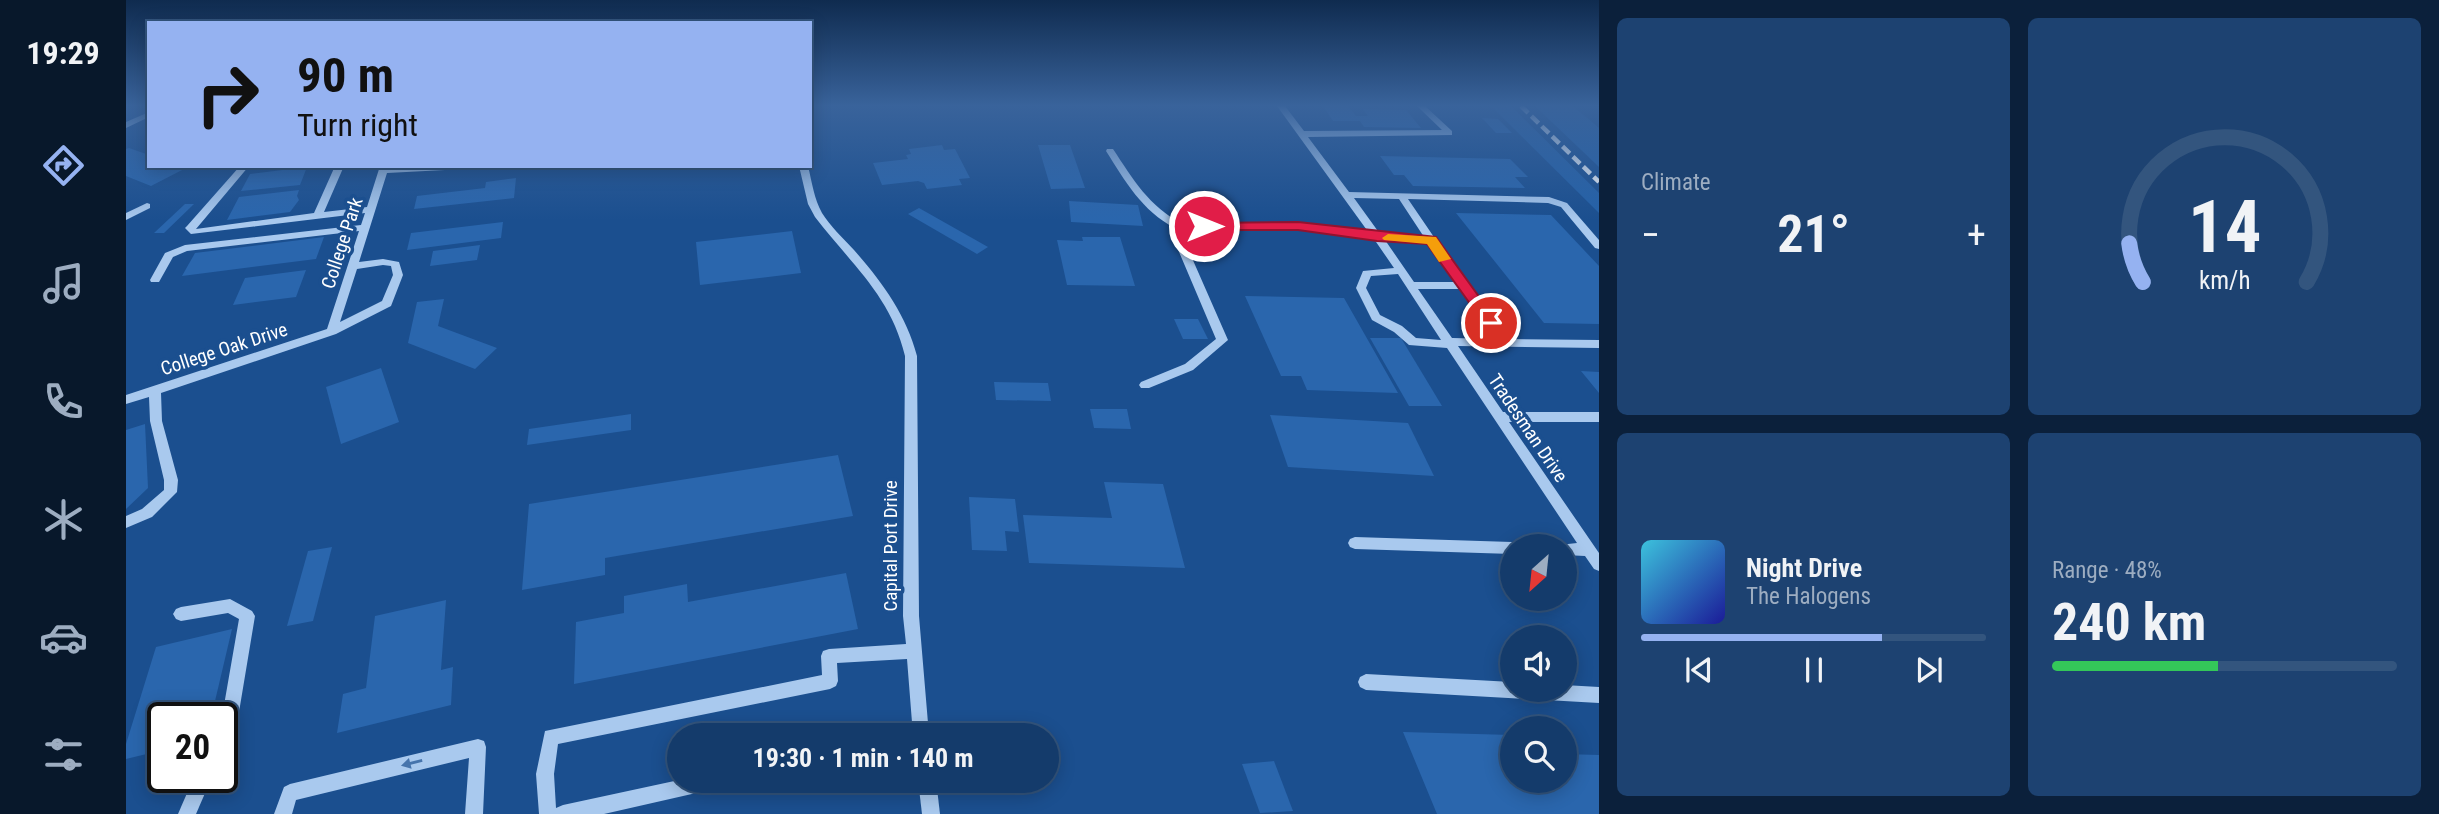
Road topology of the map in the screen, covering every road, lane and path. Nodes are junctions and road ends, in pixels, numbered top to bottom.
1 (1308, 144) edge
2 (1110, 151) dead end
3 (243, 168) edge
4 (339, 168) edge
5 (384, 168) edge
6 (427, 168) edge
7 (804, 168) edge
8 (1346, 195) junction
9 (1402, 197) junction
10 (147, 206) dead end
11 (371, 209) junction
12 (318, 216) junction
13 (126, 217) edge
14 (1181, 227) junction
15 (366, 228) junction
16 (1377, 237) junction
17 (1431, 240) junction
18 (1599, 246) edge
19 (353, 266) junction
20 (1401, 271) junction
21 (155, 279) dead end
22 (1411, 285) junction
23 (1462, 286) junction
24 (332, 331) junction
25 (1505, 342) junction
26 (1450, 343) junction
27 (1599, 344) edge
28 (911, 356) joint
29 (1145, 385) dead end
30 (155, 390) junction
31 (126, 400) edge
32 (1500, 417) junction
33 (1599, 417) edge
34 (126, 522) edge
35 (1355, 542) dead end
36 (1500, 548) edge
37 (1577, 550) edge
38 (1589, 550) junction
39 (1599, 565) edge
40 (181, 614) dead end
41 (914, 651) junction
42 (1366, 682) dead end
43 (1599, 695) edge
44 (233, 702) edge
45 (920, 723) edge
46 (667, 792) edge
47 (196, 793) edge
48 (929, 793) edge
49 (187, 814) edge
50 (283, 814) edge
51 (474, 814) edge
52 (548, 814) edge
53 (563, 814) edge
54 (931, 814) edge

1 - 8 street, Tradesman Drive
2 - 14 street
3 - 12 street
4 - 12 street
5 - 6 street
5 - 11 street, College Park
7 - 28 street
8 - 9 street
8 - 16 street, Tradesman Drive
9 - 17 street
9 - 18 street
10 - 13 street
11 - 12 street
11 - 15 street, College Park
14 - 16 street
14 - 29 street
15 - 19 street, College Park
15 - 21 street
16 - 17 street
16 - 20 street, Tradesman Drive
17 - 23 street
19 - 24 street, College Park
19 - 24 street, College Oak Drive
20 - 22 street, Tradesman Drive
20 - 26 street
22 - 23 street
22 - 26 street, Tradesman Drive
23 - 25 street
24 - 30 street, College Oak Drive
25 - 26 street
25 - 27 street
26 - 32 street, Tradesman Drive
28 - 41 street, Capital Port Drive
30 - 31 street, College Oak Drive
30 - 34 street
32 - 33 street
32 - 38 street, Tradesman Drive
35 - 36 street
37 - 38 street
38 - 39 street, Tradesman Drive
40 - 44 street
41 - 45 street, Capital Port Drive
41 - 52 street
42 - 43 street
46 - 53 street
47 - 49 street
48 - 54 street
51 -> 50 street

